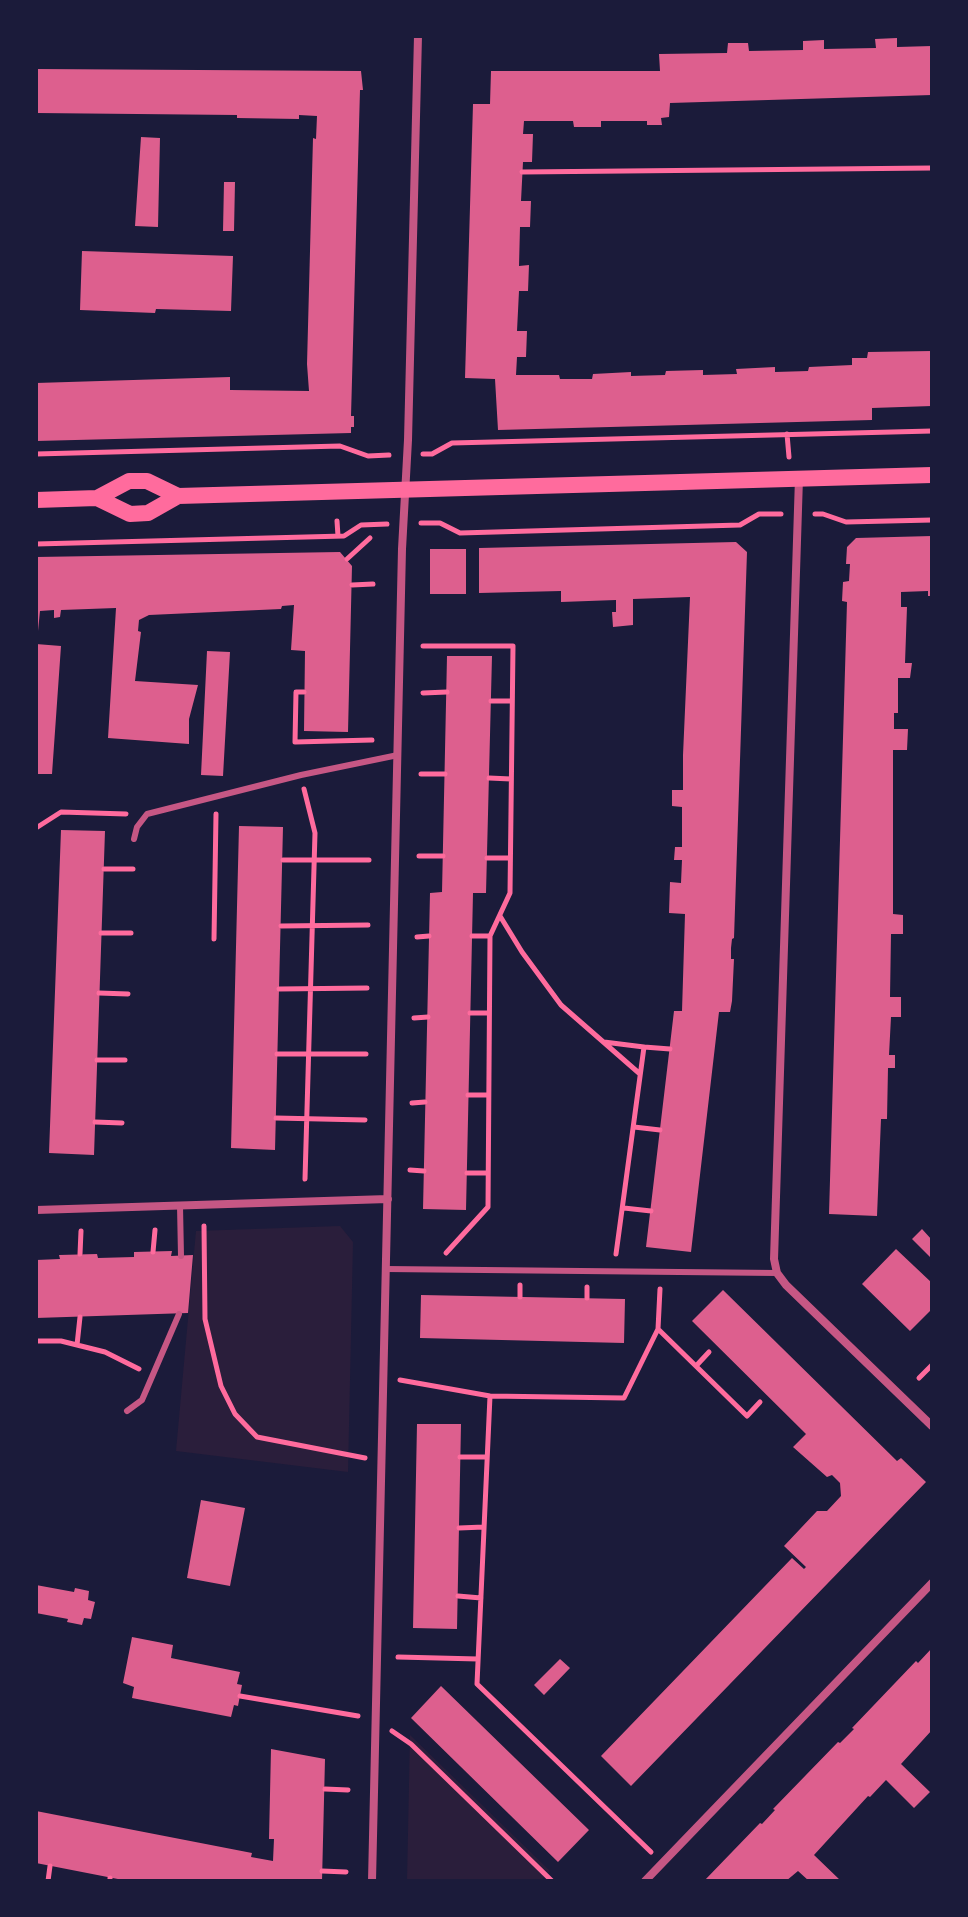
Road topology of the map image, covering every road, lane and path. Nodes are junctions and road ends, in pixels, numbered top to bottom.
1 (418, 36) edge
2 (932, 168) edge
3 (522, 172) dead end
4 (932, 431) edge
5 (36, 454) edge
6 (432, 454) dead end
7 (368, 456) dead end
8 (932, 475) edge
9 (799, 478) junction
10 (405, 490) junction
11 (178, 496) junction
12 (97, 498) junction
13 (36, 500) edge
14 (759, 514) dead end
15 (823, 514) dead end
16 (932, 520) edge
17 (337, 521) dead end
18 (440, 523) dead end
19 (361, 525) dead end
20 (341, 536) junction
21 (370, 538) dead end
22 (36, 544) edge
23 (347, 559) dead end
24 (373, 584) dead end
25 (352, 585) dead end
26 (423, 646) dead end
27 (304, 692) dead end
28 (447, 692) dead end
29 (423, 693) dead end
30 (491, 701) dead end
31 (512, 701) junction
32 (372, 740) dead end
33 (398, 755) junction
34 (421, 774) dead end
35 (445, 774) dead end
36 (301, 775) junction
37 (489, 778) dead end
38 (511, 779) junction
39 (217, 797) junction
40 (147, 814) junction
41 (36, 828) edge
42 (134, 839) dead end
43 (419, 856) dead end
44 (443, 856) dead end
45 (487, 858) dead end
46 (510, 858) junction
47 (283, 860) dead end
48 (314, 860) junction
49 (369, 860) dead end
50 (104, 869) dead end
51 (133, 869) dead end
52 (500, 915) junction
53 (368, 925) dead end
54 (281, 926) dead end
55 (312, 926) junction
56 (101, 933) dead end
57 (131, 933) dead end
58 (429, 936) dead end
59 (472, 936) dead end
60 (490, 936) junction
61 (417, 937) dead end
62 (214, 939) dead end
63 (367, 988) dead end
64 (279, 989) dead end
65 (311, 989) junction
66 (99, 993) dead end
67 (128, 994) dead end
68 (470, 1013) dead end
69 (488, 1013) junction
70 (428, 1017) dead end
71 (414, 1018) dead end
72 (604, 1042) junction
73 (644, 1047) junction
74 (670, 1049) dead end
75 (309, 1053) junction
76 (277, 1054) dead end
77 (366, 1054) dead end
78 (97, 1060) dead end
79 (125, 1060) dead end
80 (640, 1074) junction
81 (468, 1095) dead end
82 (487, 1095) junction
83 (425, 1102) dead end
84 (412, 1103) dead end
85 (276, 1118) dead end
86 (307, 1119) junction
87 (365, 1120) dead end
88 (95, 1122) dead end
89 (122, 1123) dead end
90 (634, 1127) junction
91 (660, 1130) dead end
92 (410, 1170) dead end
93 (424, 1171) dead end
94 (467, 1173) dead end
95 (487, 1173) junction
96 (305, 1179) dead end
97 (388, 1199) junction
98 (180, 1206) junction
99 (624, 1208) junction
100 (36, 1210) edge
101 (651, 1211) dead end
102 (204, 1226) dead end
103 (155, 1230) dead end
104 (81, 1231) dead end
105 (153, 1252) dead end
106 (80, 1254) dead end
107 (181, 1256) dead end
108 (431, 1268) junction
109 (386, 1269) junction
110 (613, 1271) junction
111 (660, 1272) junction
112 (777, 1273) junction
113 (179, 1314) dead end
114 (80, 1317) dead end
115 (658, 1329) junction
116 (36, 1341) edge
117 (77, 1345) junction
118 (709, 1352) dead end
119 (932, 1365) edge
120 (696, 1366) junction
121 (154, 1377) junction
122 (383, 1377) junction
123 (919, 1378) dead end
124 (490, 1396) junction
125 (760, 1402) dead end
126 (127, 1411) dead end
127 (932, 1426) edge
128 (460, 1457) dead end
129 (487, 1457) junction
130 (382, 1461) junction
131 (484, 1527) junction
132 (459, 1528) dead end
133 (932, 1583) edge
134 (458, 1596) dead end
135 (481, 1598) junction
136 (398, 1657) dead end
137 (478, 1659) junction
138 (240, 1696) dead end
139 (376, 1720) junction
140 (325, 1789) dead end
141 (348, 1790) dead end
142 (662, 1863) junction
143 (50, 1866) dead end
144 (322, 1871) dead end
145 (346, 1872) dead end
146 (48, 1881) edge
147 (372, 1881) edge
148 (552, 1881) edge
149 (645, 1881) edge

1 - 10 street
2 - 3 path
4 - 6 path
5 - 7 path
8 - 9 main road
9 - 10 main road
9 - 112 street
10 - 11 main road
10 - 33 street
11 - 12 main road
11 - 12 main road
12 - 13 main road
14 - 18 path
15 - 16 path
17 - 20 path
19 - 20 path
20 - 22 path
21 - 23 path
24 - 25 path
26 - 31 path
27 - 32 path
28 - 29 path
30 - 31 path
31 - 38 path
33 - 36 lane
33 - 97 street
34 - 35 path
36 - 39 lane
36 - 48 path
37 - 38 path
38 - 46 path
39 - 40 lane
39 - 62 path
40 - 41 path
40 - 42 lane
43 - 44 path
45 - 46 path
46 - 52 path
47 - 48 path
48 - 49 path
48 - 55 path
50 - 51 path
52 - 60 path
52 - 72 path
53 - 55 path
54 - 55 path
55 - 65 path
56 - 57 path
58 - 61 path
59 - 60 path
60 - 69 path
63 - 65 path
64 - 65 path
65 - 75 path
66 - 67 path
68 - 69 path
69 - 82 path
70 - 71 path
72 - 73 path
72 - 80 path
73 - 74 path
73 - 80 path
75 - 76 path
75 - 77 path
75 - 86 path
78 - 79 path
80 - 90 path
81 - 82 path
82 - 95 path
83 - 84 path
85 - 86 path
86 - 87 path
86 - 96 path
88 - 89 path
90 - 91 path
90 - 99 path
92 - 93 path
94 - 95 path
95 - 108 path
97 - 98 street
97 - 109 street
98 - 100 street
98 - 107 lane
99 - 101 path
99 - 110 path
102 - 130 path
103 - 105 path
104 - 106 path
108 - 109 lane
108 - 110 lane
109 - 122 street
110 - 111 lane
111 - 112 lane
111 - 115 path
112 - 127 street
113 - 121 lane
114 - 117 path
115 - 120 path
115 - 124 path
116 - 117 path
117 - 121 path
118 - 120 path
119 - 123 path
120 - 125 path
121 - 126 lane
122 - 124 path
122 - 130 street
124 - 129 path
128 - 129 path
129 - 131 path
130 - 139 street
131 - 132 path
131 - 135 path
133 - 142 street
134 - 135 path
135 - 137 path
136 - 137 path
137 - 142 path
138 - 139 path
139 - 147 street
139 - 148 path
140 - 141 path
142 - 149 street
143 - 146 path
144 - 145 path

